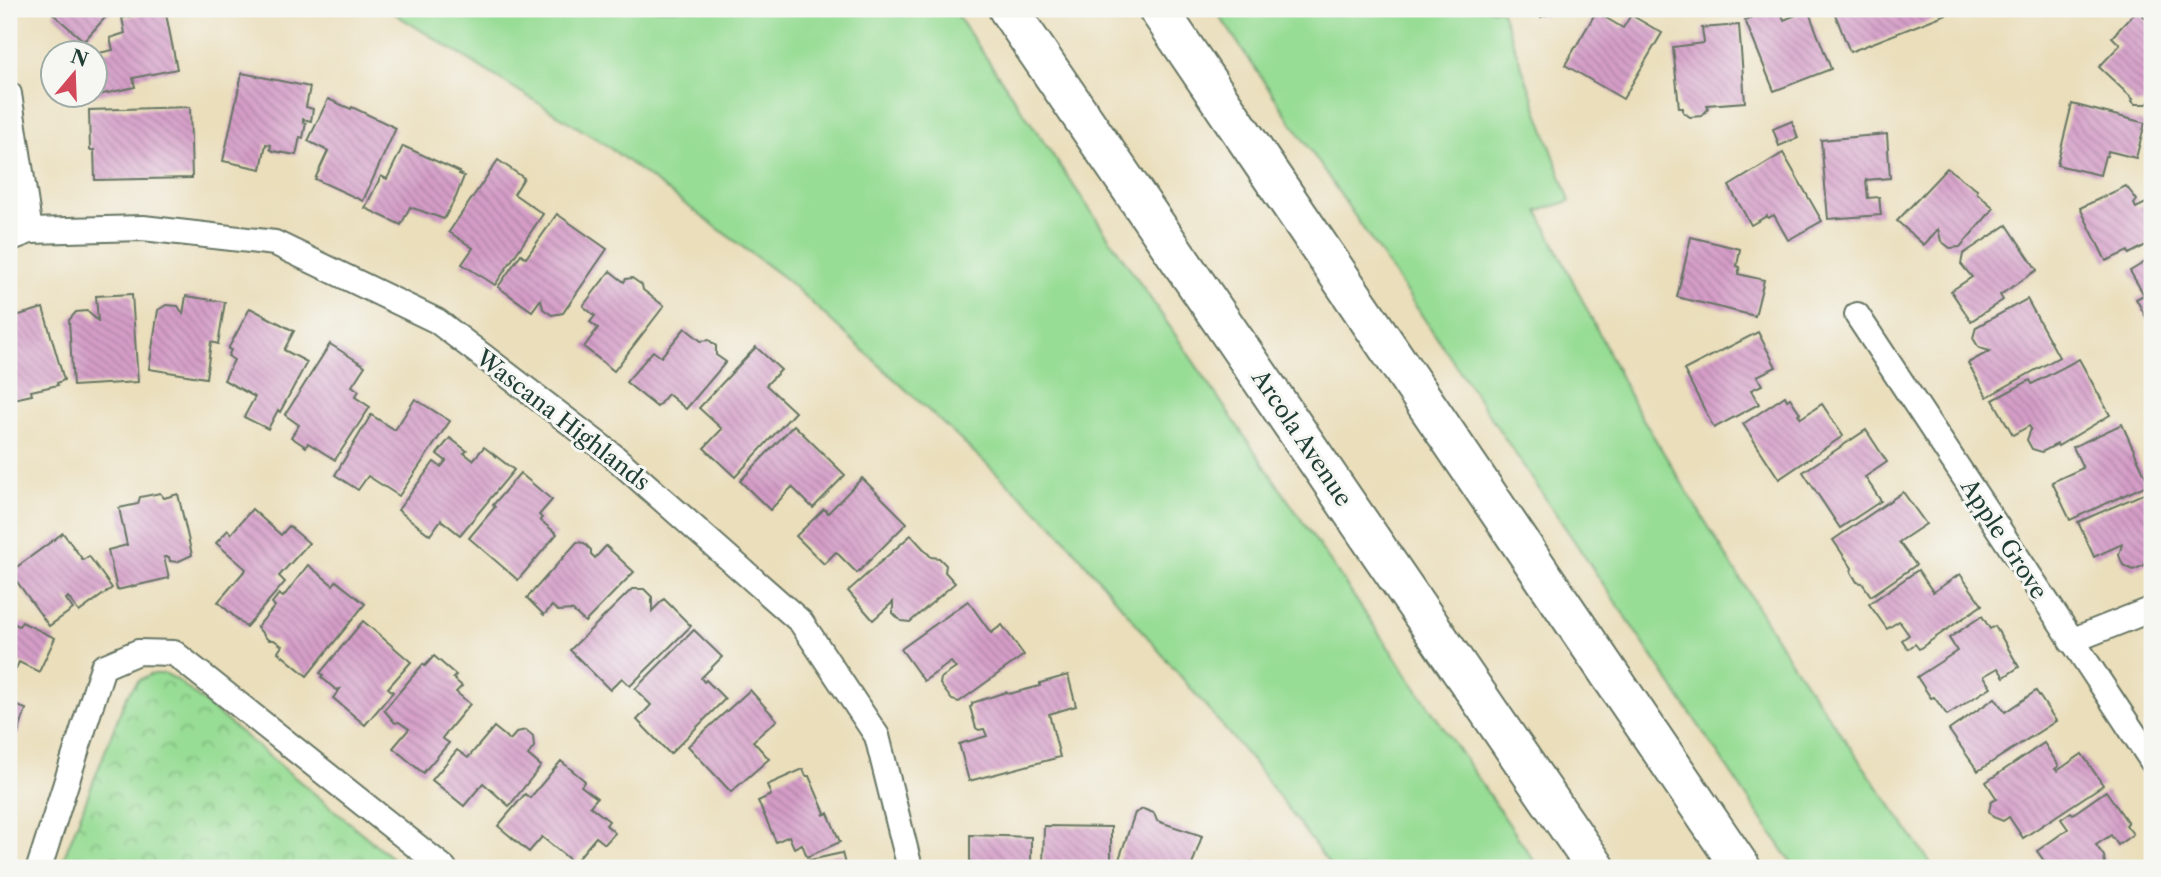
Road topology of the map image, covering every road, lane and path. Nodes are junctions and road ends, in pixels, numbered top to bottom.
1 (1008, 9) edge
2 (1158, 9) edge
3 (9, 94) edge
4 (19, 235) edge
5 (1857, 315) dead end
6 (2152, 609) edge
7 (2071, 641) junction
8 (2152, 761) edge
9 (38, 868) edge
10 (444, 868) edge
11 (911, 868) edge
12 (1596, 868) edge
13 (1741, 868) edge

1 - 12 main road, Arcola Avenue
2 - 13 main road
3 - 4 street, Wascana Highlands
4 - 11 street, Wascana Highlands
5 - 7 street, Apple Grove
6 - 7 street
7 - 8 street, Apple Grove
9 - 10 street

